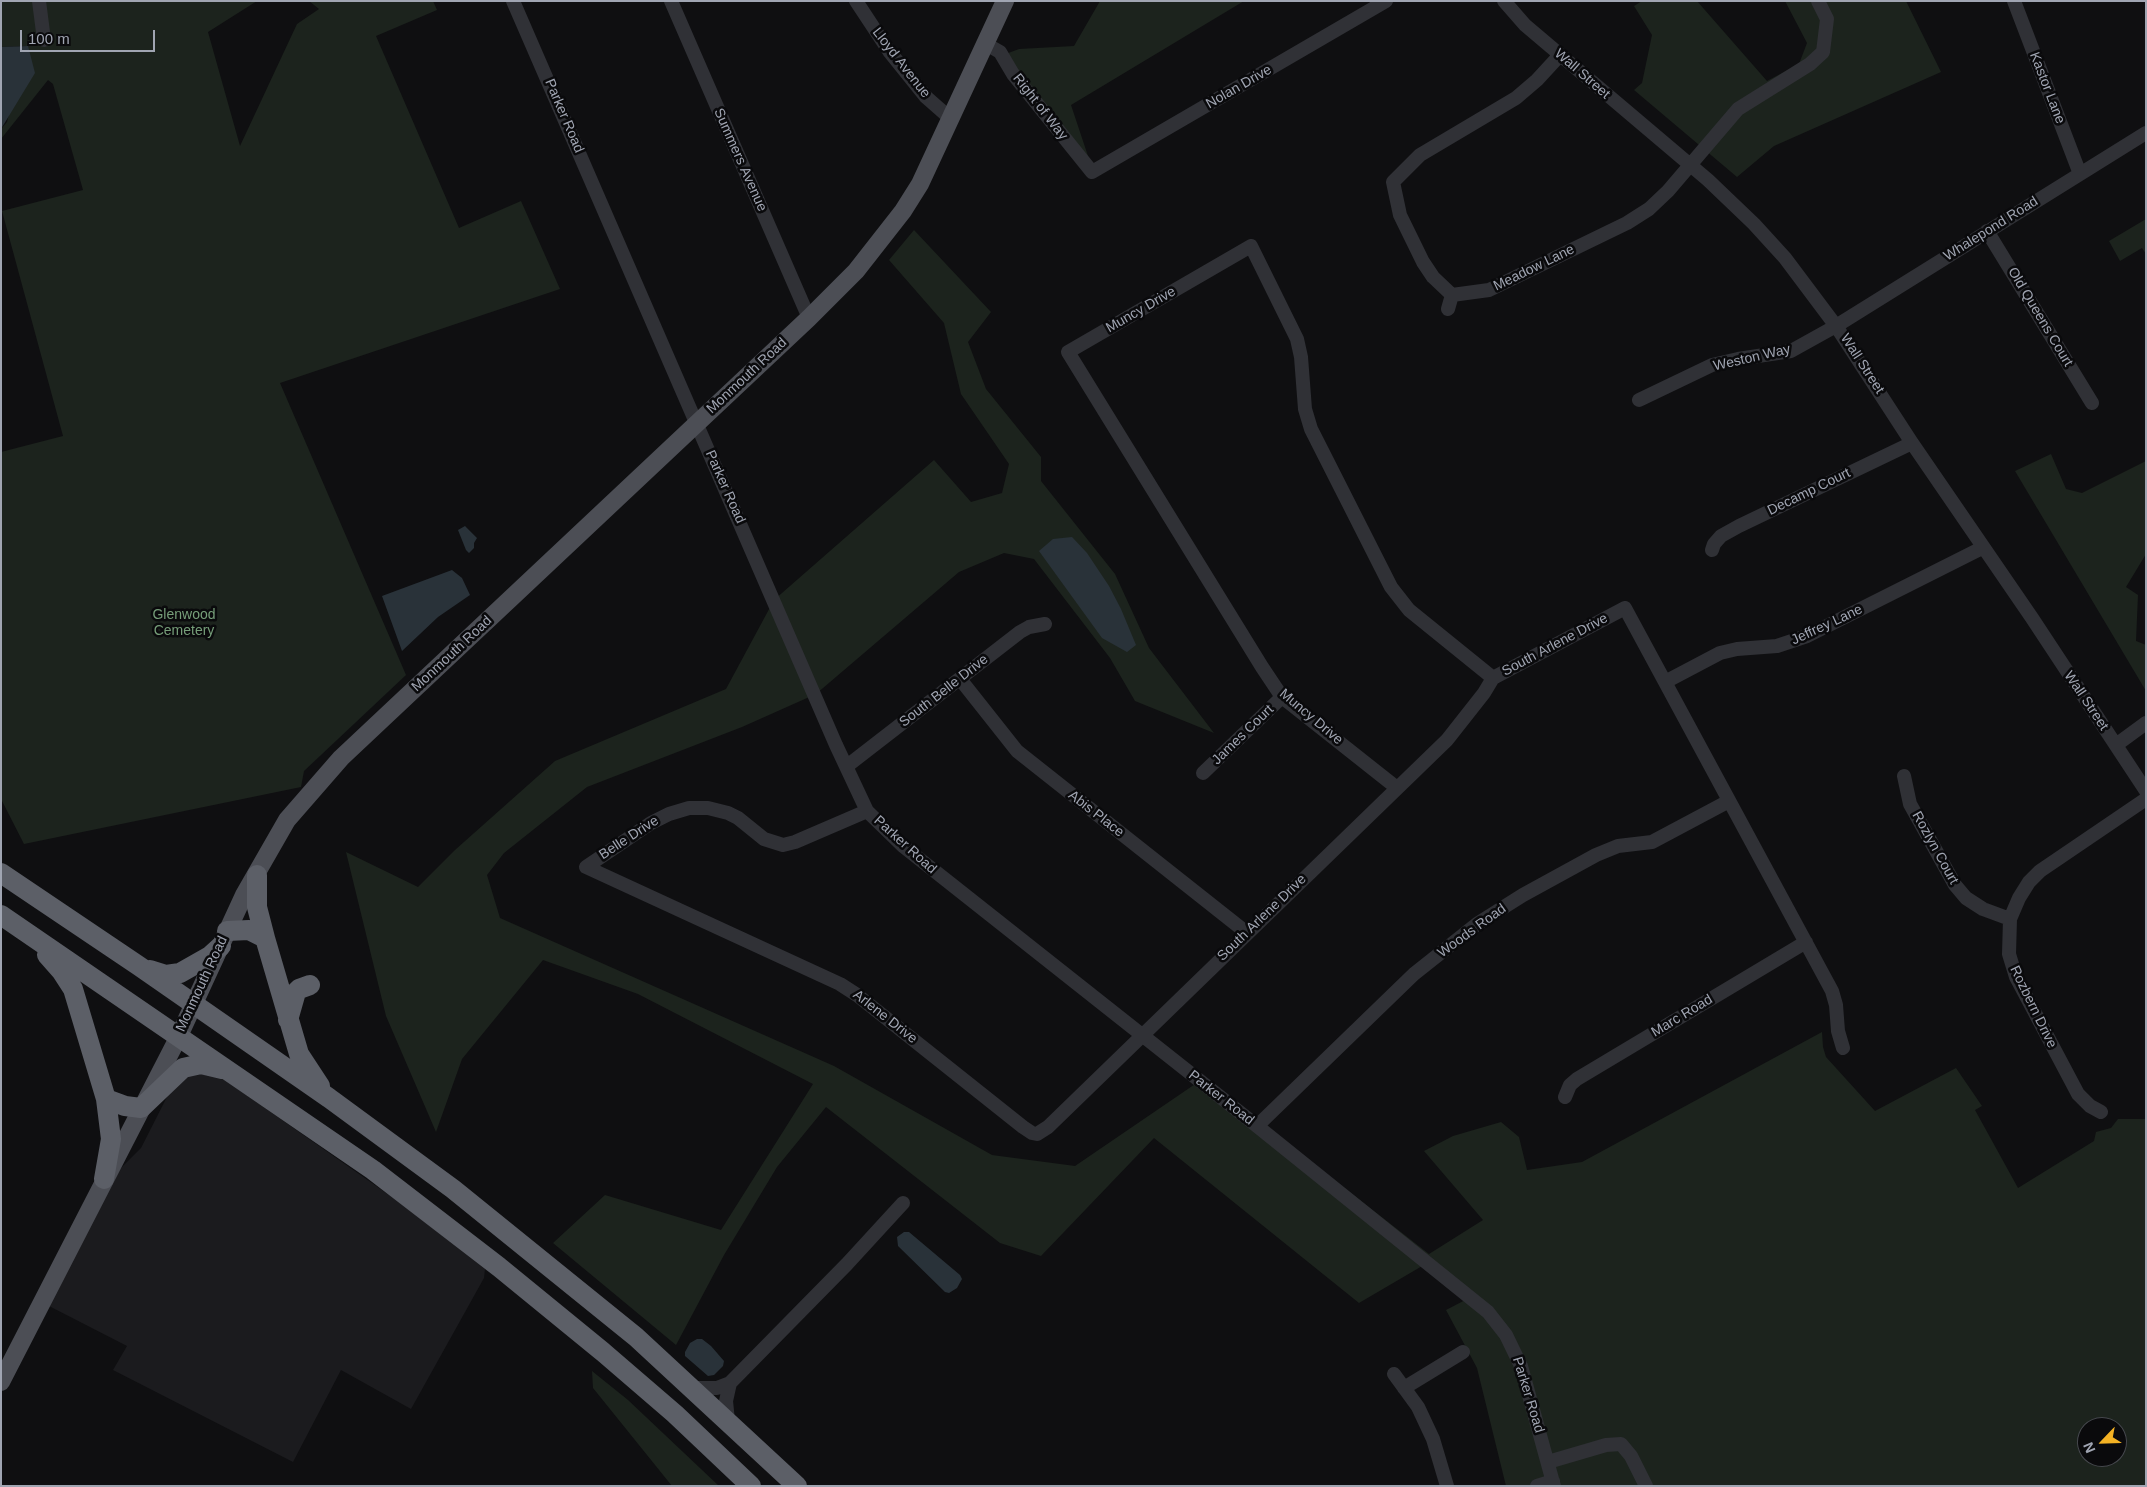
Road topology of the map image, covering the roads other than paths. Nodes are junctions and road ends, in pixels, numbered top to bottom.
1 (39, 1) edge
2 (513, 1) edge
3 (671, 1) edge
4 (856, 1) edge
5 (1005, 1) edge
6 (1386, 1) edge
7 (1504, 1) edge
8 (1818, 1) edge
9 (2014, 1) edge
10 (44, 40) dead end
11 (986, 44) junction
12 (1560, 55) junction
13 (951, 119) junction
14 (2146, 133) edge
15 (1690, 166) junction
16 (1092, 172) joint
17 (2080, 174) junction
18 (1987, 231) junction
19 (1452, 295) junction
20 (1448, 309) dead end
21 (810, 318) junction
22 (1836, 326) junction
23 (1639, 400) dead end
24 (2092, 403) dead end
25 (697, 423) junction
26 (1912, 443) junction
27 (1982, 548) junction
28 (1712, 550) dead end
29 (1045, 624) dead end
30 (1493, 678) junction
31 (960, 679) junction
32 (1665, 682) junction
33 (1282, 697) junction
34 (2146, 723) edge
35 (2116, 745) junction
36 (847, 766) junction
37 (1203, 773) dead end
38 (1904, 776) dead end
39 (1397, 788) junction
40 (2146, 791) edge
41 (2146, 800) edge
42 (1729, 801) junction
43 (867, 811) junction
44 (586, 866) joint
45 (1, 873) edge
46 (257, 875) junction
47 (1, 915) edge
48 (2010, 919) junction
49 (1247, 933) junction
50 (32, 936) junction
51 (265, 938) junction
52 (224, 939) junction
53 (1806, 942) junction
54 (139, 966) junction
55 (310, 986) dead end
56 (194, 1004) junction
57 (288, 1020) junction
58 (1140, 1035) junction
59 (179, 1036) junction
60 (1843, 1048) dead end
61 (226, 1070) junction
62 (1565, 1097) dead end
63 (329, 1098) junction
64 (106, 1099) junction
65 (141, 1108) junction
66 (2101, 1112) dead end
67 (1257, 1126) junction
68 (104, 1179) junction
69 (903, 1203) dead end
70 (1463, 1352) dead end
71 (1394, 1374) dead end
72 (1, 1382) edge
73 (730, 1383) junction
74 (692, 1388) junction
75 (1404, 1388) junction
76 (728, 1421) junction
77 (1548, 1462) junction
78 (1553, 1484) edge
79 (751, 1486) edge
80 (797, 1486) edge
81 (1447, 1486) edge
82 (1537, 1486) edge
83 (1646, 1486) edge

1 - 10 street
2 - 25 street, Parker Road
3 - 21 street, Summers Avenue
4 - 13 street, Lloyd Avenue
5 - 11 main road, Monmouth Road
6 - 16 street, Nolan Drive
7 - 12 street, Wall Street
8 - 15 street, Meadow Lane
9 - 17 street, Kastor Lane
11 - 13 main road, Monmouth Road
11 - 16 street, Right of Way
12 - 15 street, Wall Street
12 - 19 street
13 - 21 main road, Monmouth Road
14 - 17 street, Whalepond Road
15 - 19 street, Meadow Lane
15 - 22 street, Wall Street
17 - 18 street, Whalepond Road
18 - 22 street, Whalepond Road
18 - 24 street, Old Queens Court
19 - 20 street
21 - 25 main road, Monmouth Road
22 - 23 street, Weston Way
22 - 26 street, Wall Street
25 - 36 street, Parker Road
25 - 46 main road, Monmouth Road
26 - 27 street, Wall Street
26 - 28 street, Decamp Court
27 - 32 street, Jeffrey Lane
27 - 35 street, Wall Street
29 - 31 street, South Belle Drive
30 - 32 street, South Arlene Drive
30 - 33 street, Muncy Drive
30 - 39 street, South Arlene Drive
31 - 36 street, South Belle Drive
31 - 49 street, Abis Place
32 - 42 street, South Arlene Drive
33 - 37 street, James Court
33 - 39 street, Muncy Drive
34 - 35 street
35 - 40 street, Wall Street
36 - 43 street, Parker Road
38 - 48 street, Rozlyn Court
39 - 49 street, South Arlene Drive
41 - 48 street, Rozbern Drive
42 - 53 street, South Arlene Drive
42 - 67 street, Woods Road
43 - 44 street, Belle Drive
43 - 58 street, Parker Road
44 - 58 street, Arlene Drive
45 - 54 highway
46 - 51 highway
46 - 52 main road, Monmouth Road
47 - 50 highway
48 - 66 street, Rozbern Drive
49 - 58 street, South Arlene Drive
50 - 59 highway
50 - 64 highway
51 - 52 highway
51 - 57 highway
52 - 54 highway
52 - 56 main road, Monmouth Road
53 - 60 street, South Arlene Drive
53 - 62 street, Marc Road
54 - 56 highway
55 - 57 highway
56 - 59 main road, Monmouth Road
56 - 63 highway
57 - 63 highway
58 - 67 street, Parker Road
59 - 61 highway
59 - 65 main road, Monmouth Road
61 - 65 highway
61 - 79 highway
63 - 74 highway
64 - 65 highway
64 - 68 highway
65 - 68 main road, Monmouth Road
67 - 77 street, Parker Road
68 - 72 main road, Monmouth Road
69 - 73 street
70 - 75 street
71 - 75 street
73 - 74 street
73 - 76 street
74 - 76 highway
75 - 81 street
76 - 80 highway
77 - 78 street, Parker Road
77 - 83 street
78 - 82 street

